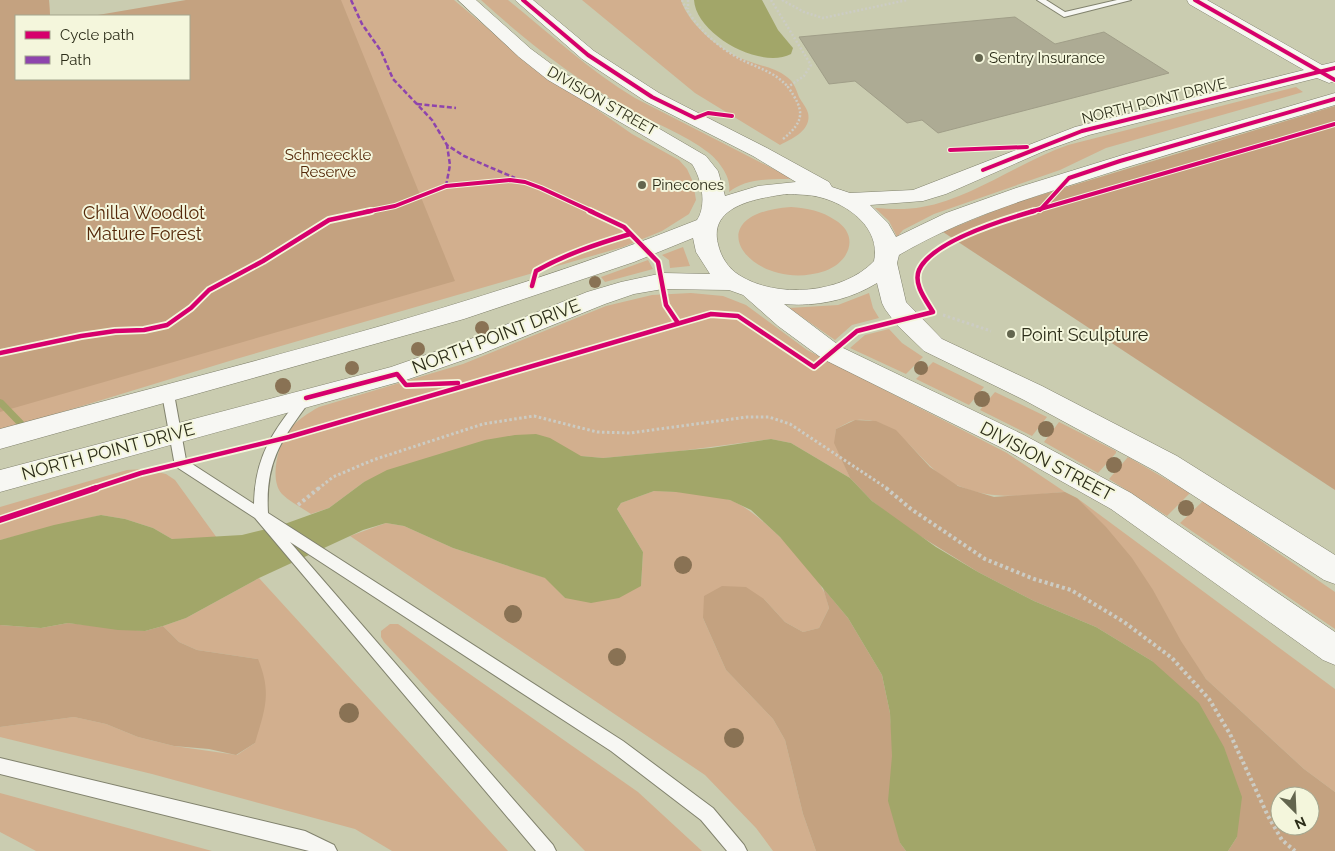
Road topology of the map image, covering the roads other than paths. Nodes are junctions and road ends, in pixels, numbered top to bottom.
1 (466, 0) edge
2 (523, 0) edge
3 (1041, 0) edge
4 (1127, 0) edge
5 (1195, 0) edge
6 (1330, 73) edge
7 (1335, 98) edge
8 (838, 196) junction
9 (708, 219) junction
10 (887, 257) junction
11 (742, 286) junction
12 (168, 394) junction
13 (306, 398) junction
14 (173, 433) junction
15 (0, 439) edge
16 (0, 481) edge
17 (261, 517) junction
18 (1335, 571) edge
19 (1335, 650) edge
20 (0, 766) edge
21 (328, 851) edge
22 (547, 851) edge
23 (738, 851) edge

1 - 9 street, DIVISION STREET
2 - 8 street, DIVISION STREET
3 - 4 lane
5 - 6 street
6 - 8 street, NORTH POINT DRIVE
7 - 10 street
8 - 9 street
8 - 10 street
9 - 11 street
9 - 12 street, NORTH POINT DRIVE
10 - 11 street
10 - 18 street
11 - 13 street, NORTH POINT DRIVE
11 - 19 street, DIVISION STREET
12 - 14 lane
12 - 15 street, NORTH POINT DRIVE
13 - 14 street, NORTH POINT DRIVE
13 - 17 lane
14 - 16 street, NORTH POINT DRIVE
14 - 17 lane
17 - 22 lane
17 - 23 lane
20 - 21 lane

